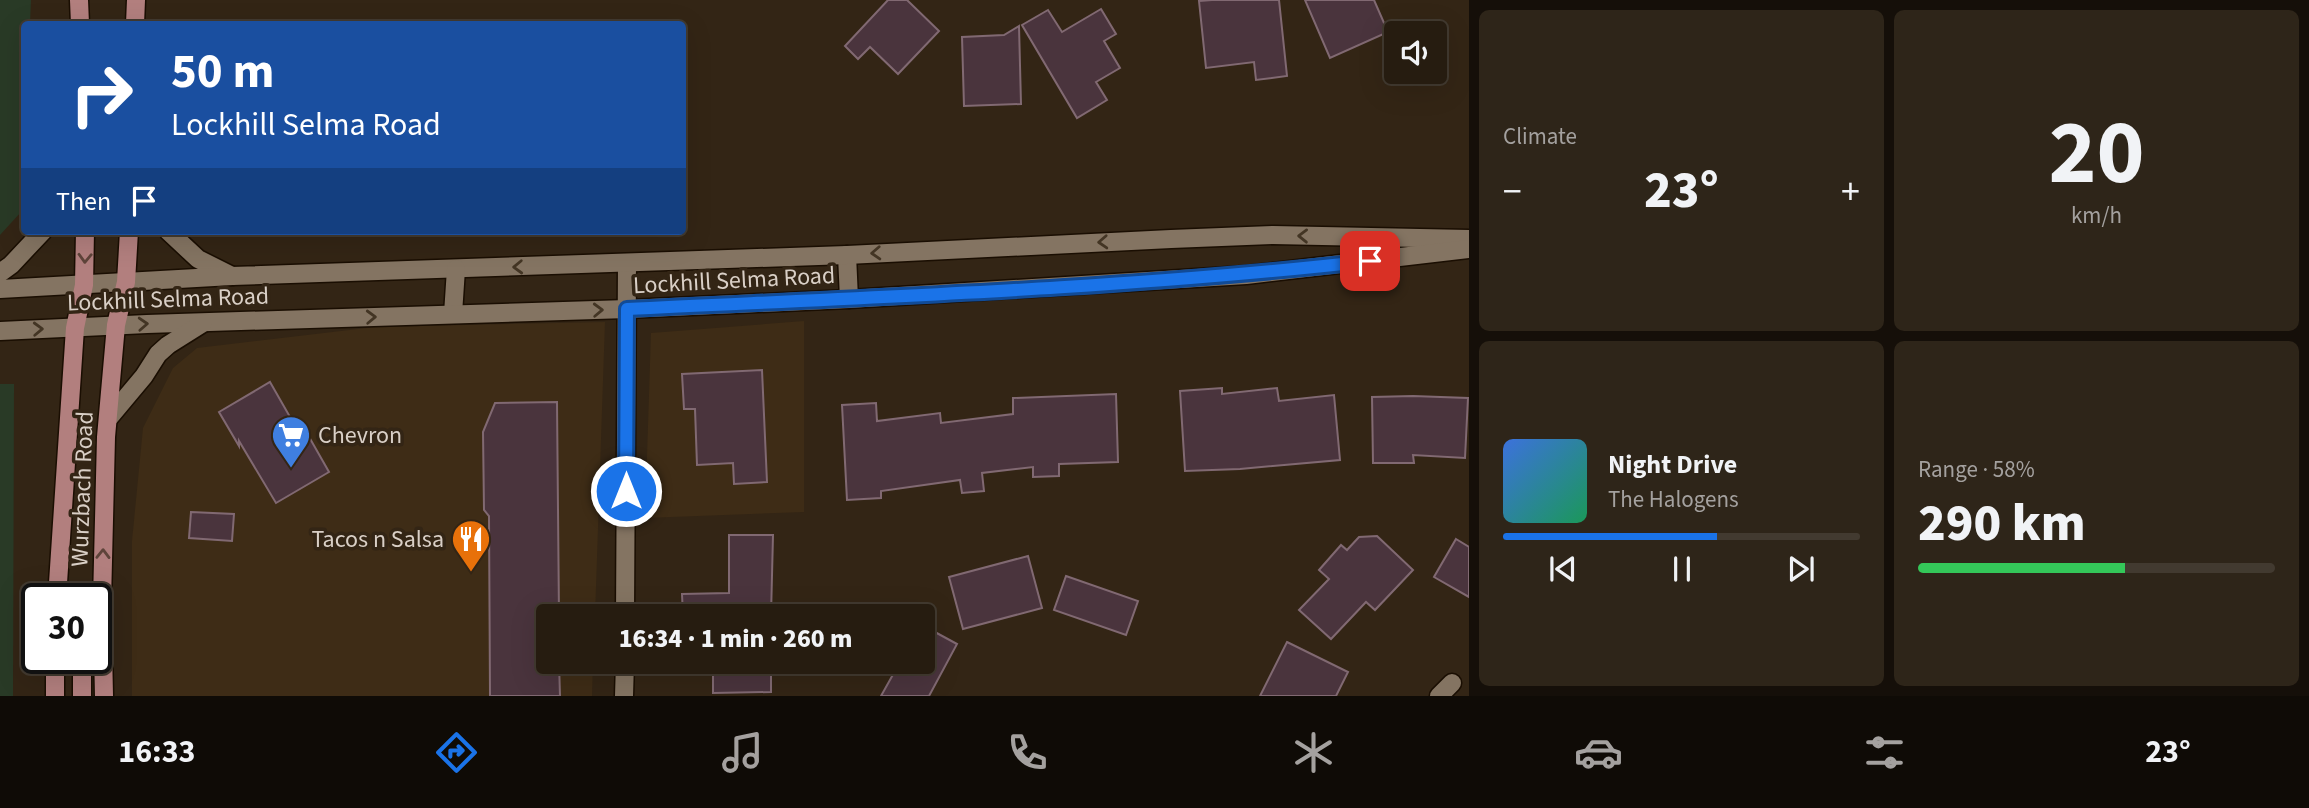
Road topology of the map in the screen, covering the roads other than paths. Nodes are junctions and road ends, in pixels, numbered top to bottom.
1 (79, 0) edge
2 (136, 0) edge
3 (80, 21) edge
4 (135, 21) edge
5 (39, 235) edge
6 (85, 235) edge
7 (129, 235) edge
8 (172, 235) edge
9 (1469, 239) edge
10 (1469, 249) edge
11 (847, 254) junction
12 (627, 263) junction
13 (456, 269) junction
14 (0, 273) edge
15 (232, 276) junction
16 (126, 282) junction
17 (84, 285) junction
18 (0, 289) edge
19 (849, 299) junction
20 (627, 309) junction
21 (453, 314) junction
22 (205, 322) junction
23 (116, 325) junction
24 (75, 328) junction
25 (0, 331) edge
26 (108, 419) junction
27 (58, 583) edge
28 (625, 604) edge
29 (55, 674) edge
30 (82, 674) edge
31 (625, 674) edge
32 (55, 696) edge
33 (82, 696) edge
34 (104, 696) edge
35 (624, 696) edge

1 - 3 main road
2 - 4 main road
5 - 14 main road
6 -> 17 main road, Wurzbach Road
7 - 16 main road, Wurzbach Road
8 - 15 main road
9 -> 11 main road, Lockhill Selma Road
10 - 19 main road, Lockhill Selma Road
11 - 12 main road, Lockhill Selma Road
11 - 19 main road
12 -> 13 main road, Lockhill Selma Road
12 - 20 main road
13 - 15 main road, Lockhill Selma Road
13 - 21 main road
15 - 16 main road, Lockhill Selma Road
16 - 17 main road, Lockhill Selma Road
16 - 23 main road, Wurzbach Road
17 - 18 main road, Lockhill Selma Road
17 - 24 main road, Wurzbach Road
19 - 20 main road, Lockhill Selma Road
21 -> 20 main road, Lockhill Selma Road
20 - 28 main road
22 -> 21 main road, Lockhill Selma Road
23 -> 22 main road, Lockhill Selma Road
22 - 26 main road
23 - 24 main road, Lockhill Selma Road
23 - 26 main road, Wurzbach Road
25 -> 24 main road, Lockhill Selma Road
24 - 27 main road, Wurzbach Road
34 -> 26 main road, Wurzbach Road
29 - 32 main road
30 - 33 main road
31 - 35 main road

